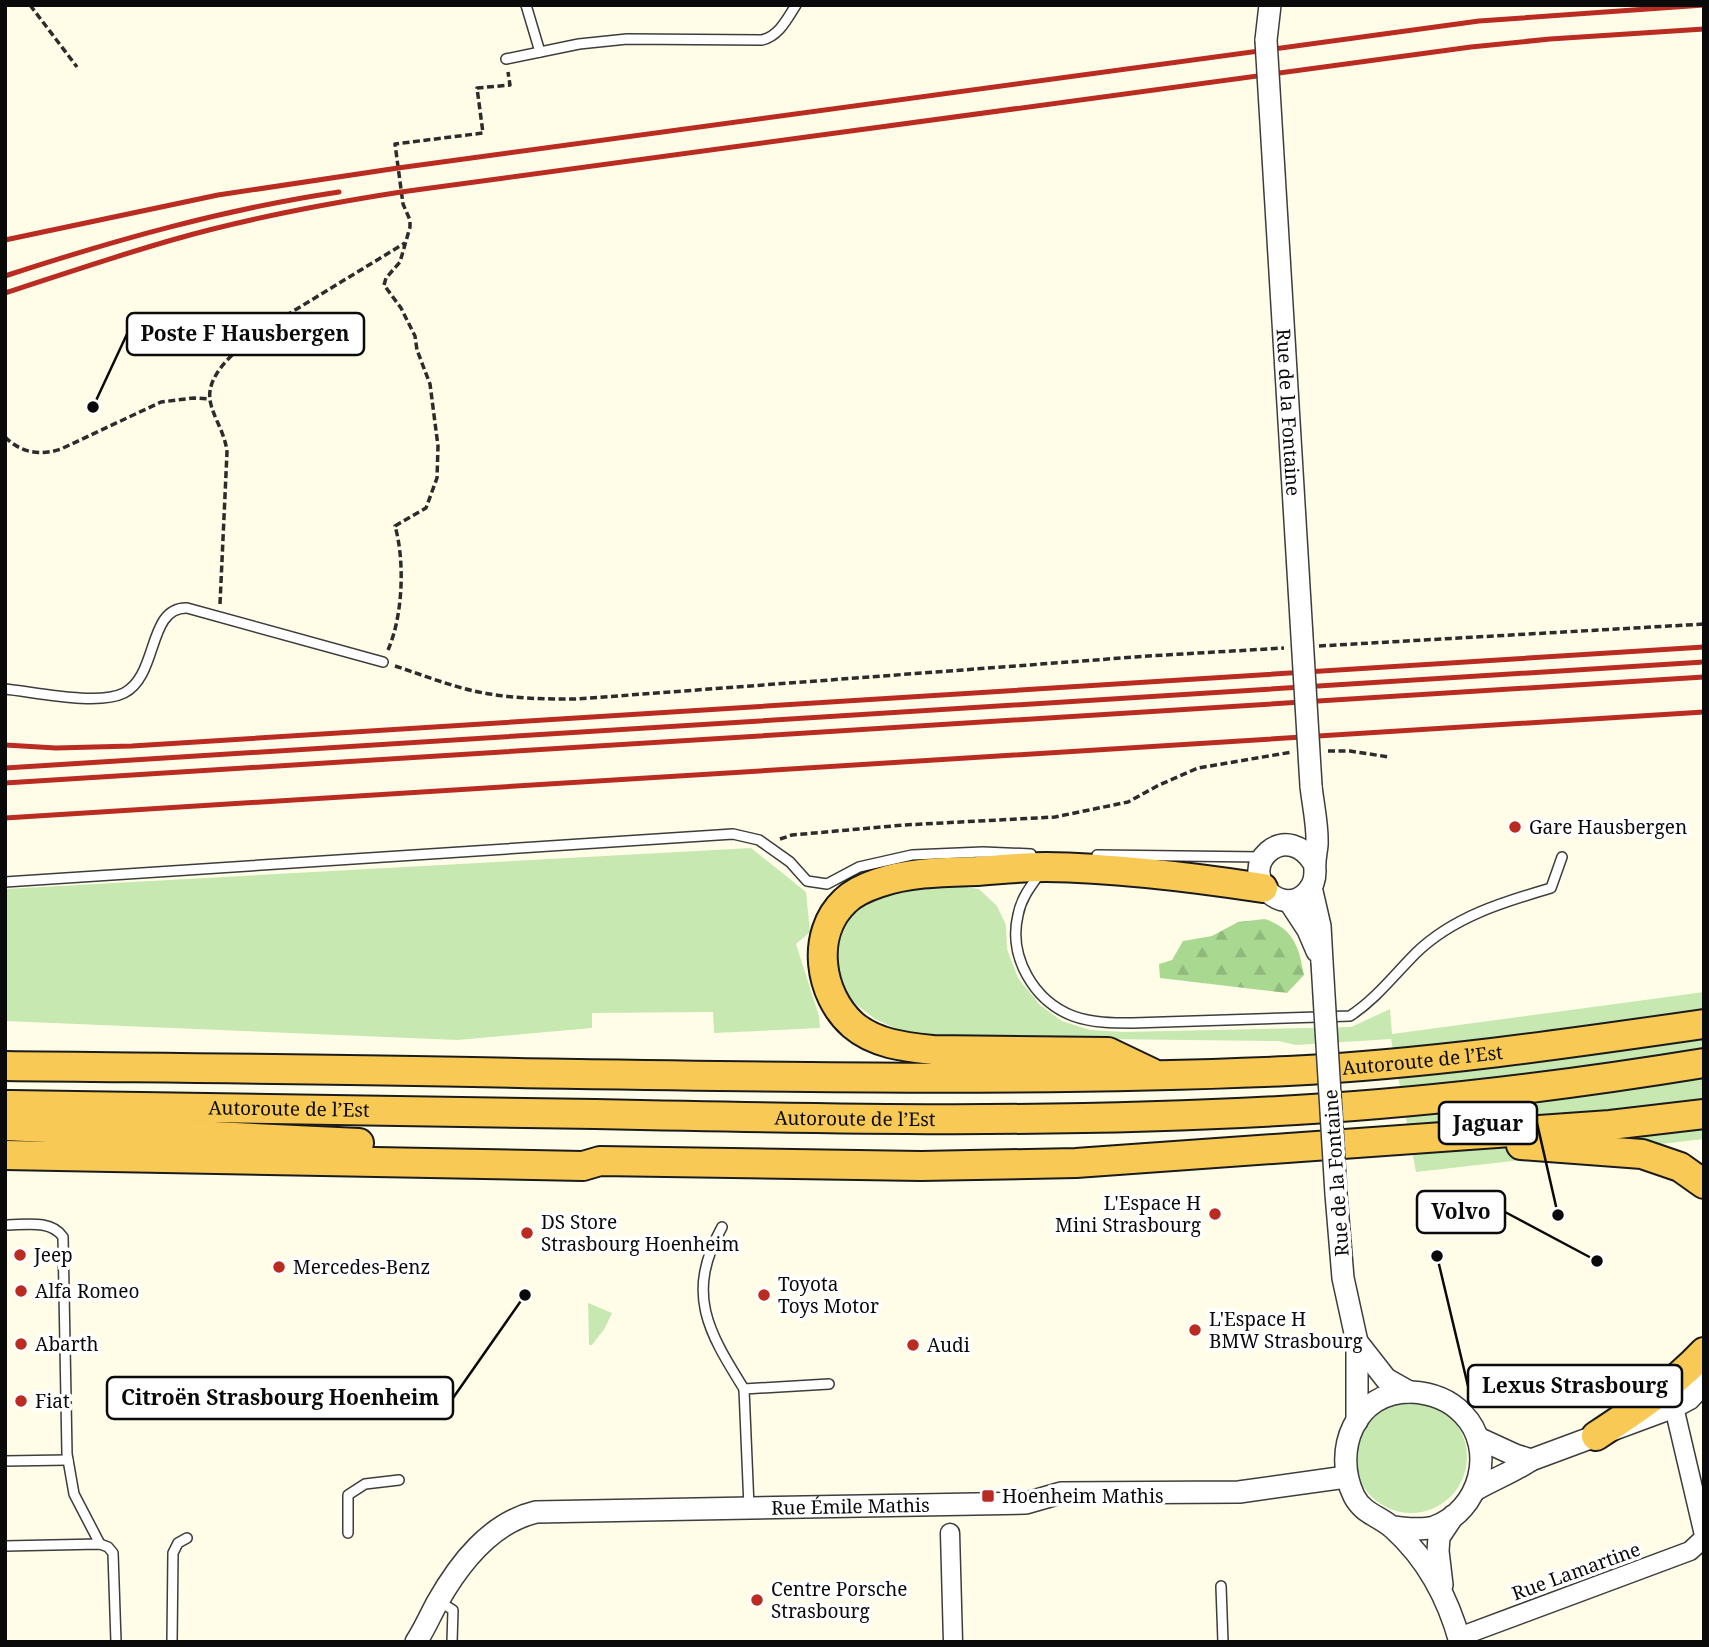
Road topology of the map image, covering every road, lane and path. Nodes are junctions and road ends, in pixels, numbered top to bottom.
1 (30, 5) edge
2 (526, 5) edge
3 (796, 5) edge
4 (1264, 5) edge
5 (1270, 5) edge
6 (1266, 40) junction
7 (540, 52) junction
8 (506, 59) joint
9 (77, 67) dead end
10 (407, 242) junction
11 (210, 399) junction
12 (5, 437) edge
13 (218, 616) junction
14 (1704, 624) edge
15 (1313, 646) dead end
16 (1286, 648) dead end
17 (383, 662) junction
18 (5, 689) edge
19 (1294, 751) dead end
20 (1316, 751) dead end
21 (1389, 757) dead end
22 (1311, 786) junction
23 (764, 843) junction
24 (1285, 845) junction
25 (1090, 855) dead end
26 (1263, 857) junction
27 (1562, 857) dead end
28 (1044, 859) junction
29 (1313, 862) junction
30 (5, 881) edge
31 (1311, 887) junction
32 (1263, 888) junction
33 (1289, 901) junction
34 (1322, 962) junction
35 (1704, 1024) edge
36 (1704, 1063) edge
37 (5, 1066) edge
38 (1154, 1075) junction
39 (5, 1105) edge
40 (1704, 1114) edge
41 (5, 1126) edge
42 (1417, 1138) junction
43 (5, 1155) edge
44 (600, 1161) junction
45 (1704, 1184) edge
46 (5, 1225) edge
47 (722, 1227) dead end
48 (1357, 1342) junction
49 (1704, 1353) edge
50 (1704, 1382) edge
51 (829, 1384) dead end
52 (744, 1389) junction
53 (1409, 1392) junction
54 (1689, 1401) edge
55 (1357, 1421) junction
56 (1596, 1436) junction
57 (1478, 1438) junction
58 (68, 1460) junction
59 (1531, 1460) junction
60 (5, 1461) edge
61 (1346, 1477) junction
62 (399, 1480) dead end
63 (1475, 1490) junction
64 (748, 1507) junction
65 (1453, 1516) junction
66 (1392, 1527) junction
67 (950, 1532) dead end
68 (348, 1533) dead end
69 (1704, 1537) edge
70 (187, 1538) dead end
71 (100, 1544) junction
72 (5, 1546) edge
73 (1221, 1586) dead end
74 (1442, 1591) junction
75 (439, 1601) junction
76 (1460, 1639) edge
77 (116, 1642) edge
78 (172, 1642) edge
79 (416, 1642) edge
80 (452, 1642) edge
81 (953, 1642) edge
82 (1223, 1642) edge

1 - 9 path
2 - 7 lane
3 - 7 lane
4 - 6 street, Rue de la Fontaine
5 - 6 street, Rue de la Fontaine
6 - 22 street, Rue de la Fontaine, bridge
7 - 8 lane
8 - 10 path
10 - 11 path
10 - 17 path
11 - 12 path
11 - 13 path
13 - 17 lane
13 - 18 lane
14 - 15 path
16 - 17 path
19 - 23 path
20 - 21 path
22 - 24 street, Rue de la Fontaine
22 - 29 street, Rue de la Fontaine
23 - 28 lane
23 - 30 lane
24 - 26 street, Rue de la Fontaine
24 - 29 street
25 - 26 lane
26 - 32 street
27 - 28 lane
28 - 32 highway
28 - 38 highway
29 - 31 street, Rue de la Fontaine
31 - 33 street
31 - 34 street, Rue de la Fontaine
32 - 33 street
33 - 34 street, Rue de la Fontaine
34 - 48 street, Rue de la Fontaine, bridge
35 - 38 highway, Autoroute de l’Est
36 - 39 highway, Autoroute de l’Est
37 - 38 highway, Autoroute de l’Est
40 - 42 highway
41 - 44 highway
42 - 44 highway
42 - 45 highway
43 - 44 highway
46 - 58 lane
47 - 52 lane
48 - 53 street, Rue de la Fontaine
48 - 55 street, Rue de la Fontaine
49 - 56 highway
50 - 54 street
51 - 52 lane
52 - 64 lane
53 - 55 street, Rue de la Fontaine
53 - 57 street, Rue de la Fontaine
54 - 56 street
54 - 69 street, Rue Lamartine
55 - 61 street, Rue de la Fontaine
56 - 59 street
57 - 59 street
57 - 63 street
58 - 60 lane
58 - 71 lane
59 - 63 street
61 - 64 street, Rue Émile Mathis
61 - 66 street, Rue de la Fontaine
62 - 68 lane
63 - 65 street, Rue de la Fontaine
64 - 75 street, Rue Émile Mathis
65 - 66 street, Rue de la Fontaine
65 - 74 street, Rue de la Fontaine
66 - 74 street, Rue de la Fontaine
67 - 81 street
69 - 76 street, Rue Lamartine
70 - 78 lane
71 - 72 lane
71 - 77 lane
73 - 82 lane
74 - 76 street, Rue de la Fontaine
75 - 79 street, Rue Émile Mathis
75 - 80 lane

